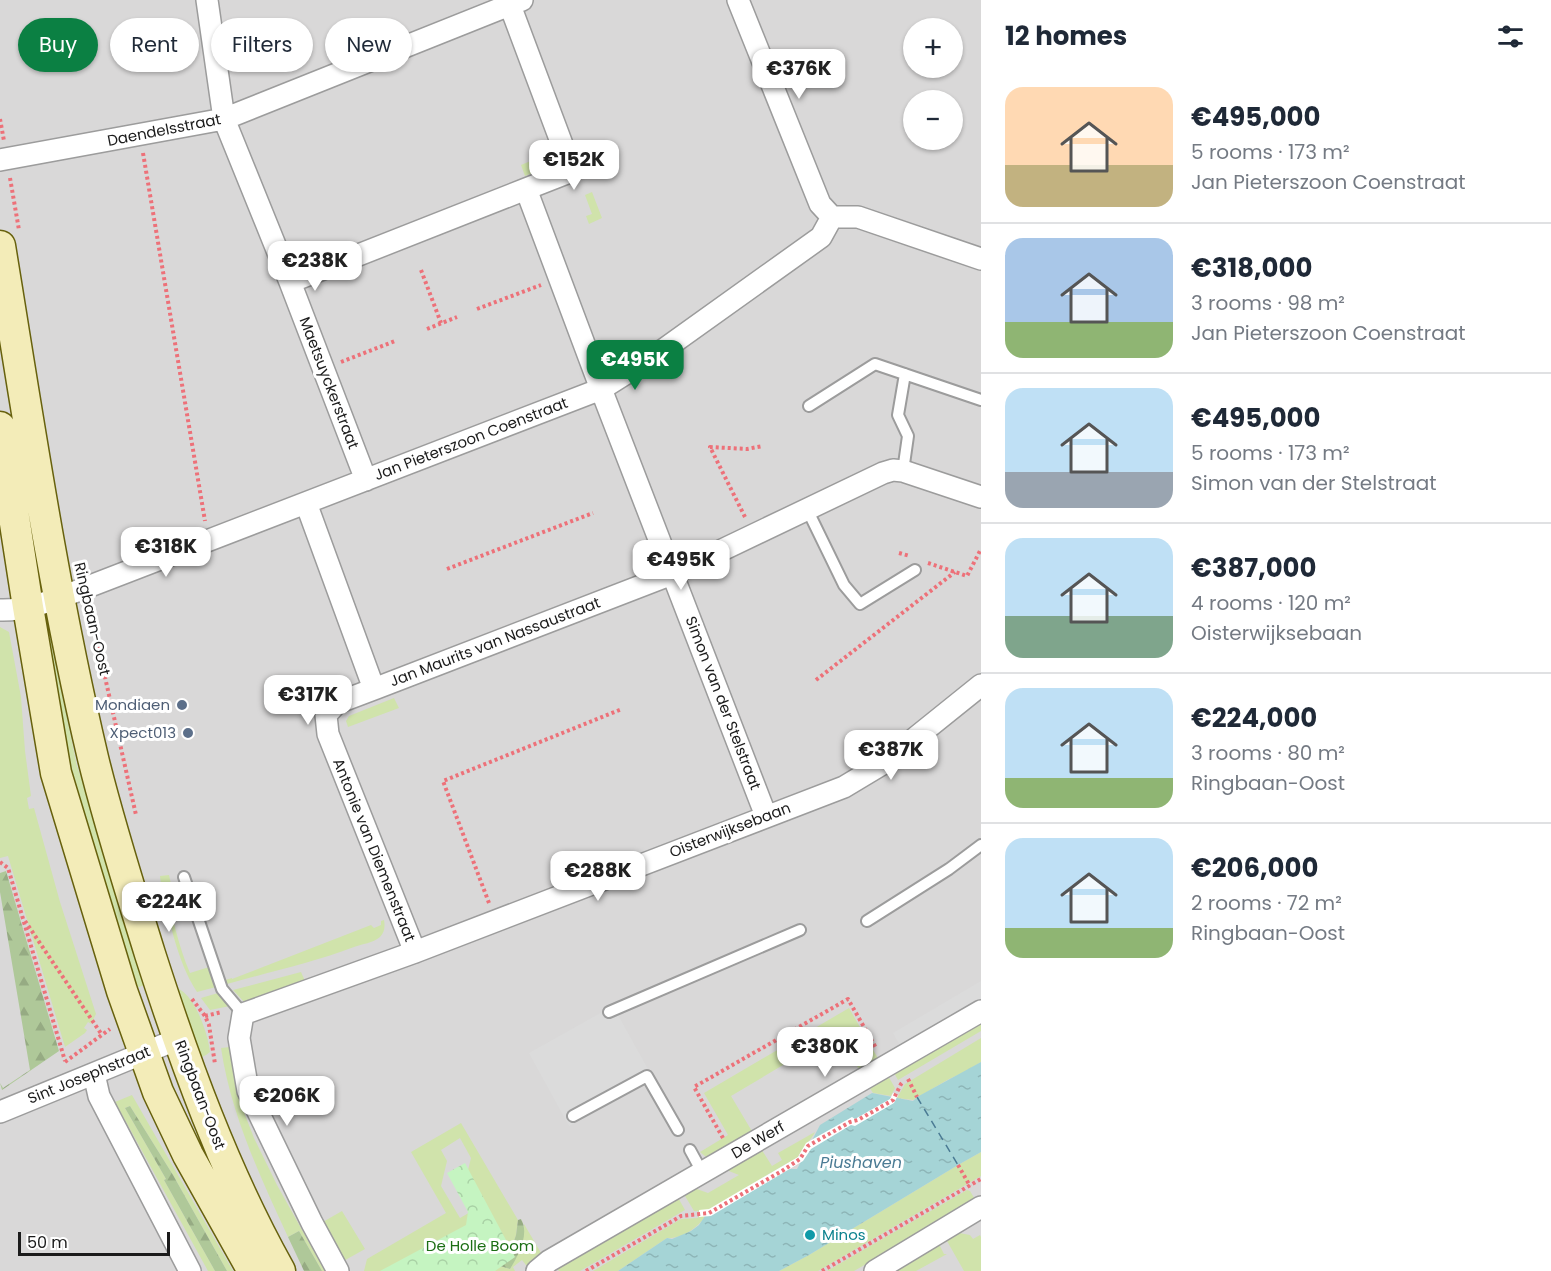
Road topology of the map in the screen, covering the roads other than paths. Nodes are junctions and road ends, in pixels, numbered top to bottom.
1 (207, 0) edge
2 (738, 0) edge
3 (513, 2) edge
4 (224, 119) junction
5 (3, 160) edge
6 (526, 189) junction
7 (832, 217) junction
8 (10, 241) edge
9 (981, 259) edge
10 (290, 282) junction
11 (905, 374) junction
12 (601, 389) junction
13 (981, 400) edge
14 (809, 406) dead end
15 (0, 427) edge
16 (903, 471) junction
17 (366, 480) junction
18 (981, 497) edge
19 (306, 503) junction
20 (807, 509) junction
21 (918, 565) road end
22 (672, 574) junction
23 (72, 593) junction
24 (14, 609) edge
25 (981, 685) edge
26 (374, 689) junction
27 (766, 816) junction
28 (981, 845) edge
29 (184, 877) dead end
30 (867, 921) dead end
31 (800, 930) dead end
32 (415, 952) junction
33 (981, 1011) edge
34 (609, 1012) dead end
35 (243, 1014) junction
36 (178, 1039) junction
37 (144, 1053) junction
38 (94, 1074) junction
39 (0, 1112) edge
40 (573, 1116) dead end
41 (678, 1130) dead end
42 (690, 1150) dead end
43 (695, 1176) junction
44 (979, 1214) edge
45 (190, 1271) edge
46 (253, 1271) edge
47 (280, 1271) edge
48 (338, 1271) edge
49 (537, 1271) edge
50 (875, 1271) edge

1 - 4 street, Maetsuyckerstraat
2 - 7 street
3 - 4 street, Daendelsstraat
3 - 6 street
4 - 5 street, Daendelsstraat
4 - 10 street, Maetsuyckerstraat
6 - 10 street
6 - 12 street, Simon van der Stelstraat
7 - 9 street
7 - 12 street, Jan Pieterszoon Coenstraat
8 - 23 main road, Ringbaan-Oost
10 - 17 street, Maetsuyckerstraat
11 - 13 lane
11 - 14 lane
11 - 16 lane
12 - 17 street, Jan Pieterszoon Coenstraat
12 - 22 street, Simon van der Stelstraat
15 - 24 main road, Ringbaan-Oost
16 - 18 street
16 - 20 street, Jan Maurits van Nassaustraat
17 - 19 street, Jan Pieterszoon Coenstraat
19 - 23 street, Jan Pieterszoon Coenstraat
19 - 26 street
20 - 21 lane
20 - 22 street, Jan Maurits van Nassaustraat
22 - 26 street, Jan Maurits van Nassaustraat
22 - 27 street, Simon van der Stelstraat
23 - 24 street, Ringbaan-Oost
23 - 36 main road, Ringbaan-Oost
24 - 37 main road, Ringbaan-Oost
25 - 27 street, Oisterwijksebaan
26 - 32 street, Antonie van Diemenstraat
27 - 32 street, Oisterwijksebaan
28 - 30 lane
29 - 35 lane
31 - 34 lane
32 - 35 street, Oisterwijksebaan
33 - 43 street, De Werf
35 - 48 street
36 - 37 street, Sint Josephstraat
36 - 47 main road, Ringbaan-Oost
37 - 38 street, Sint Josephstraat
37 - 46 main road, Ringbaan-Oost
38 - 39 street, Sint Josephstraat
38 - 45 street
40 - 41 lane
42 - 43 lane
43 - 49 street, De Werf
44 - 50 street

